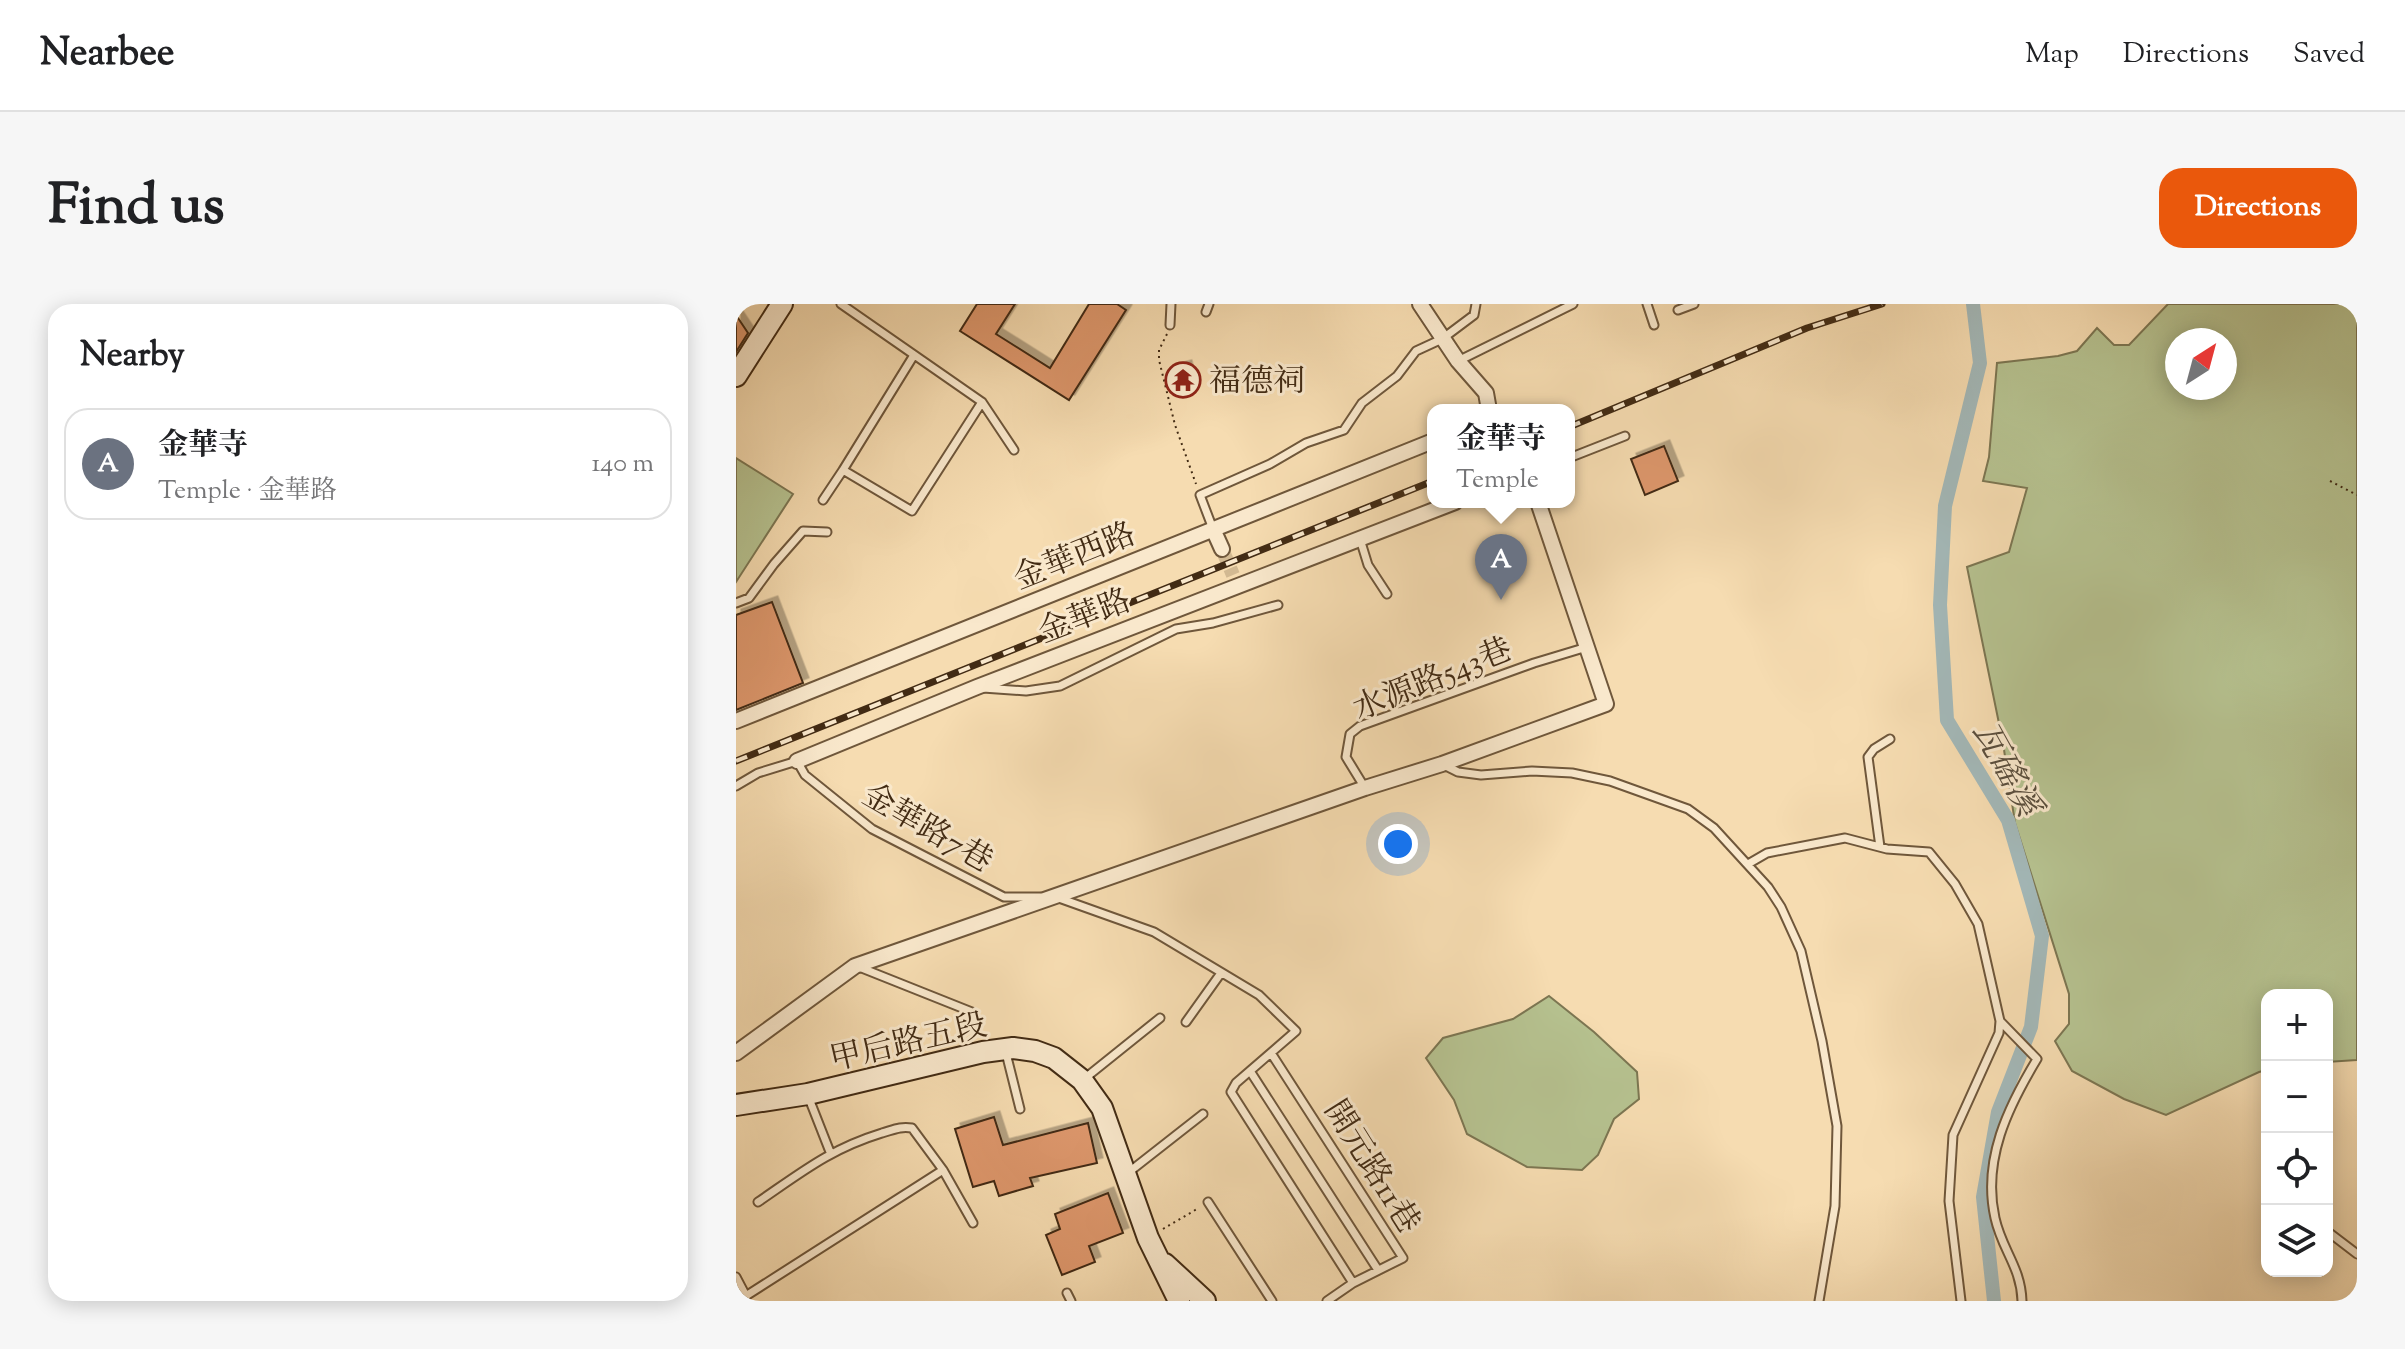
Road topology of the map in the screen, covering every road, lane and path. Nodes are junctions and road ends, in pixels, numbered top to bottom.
1 (782, 304) edge
2 (841, 304) edge
3 (1171, 304) edge
4 (1420, 304) edge
5 (1476, 304) edge
6 (1573, 304) edge
7 (1647, 304) edge
8 (1694, 304) edge
9 (1678, 310) dead end
10 (1170, 325) joint
11 (1654, 325) dead end
12 (1442, 339) junction
13 (914, 355) junction
14 (1458, 361) junction
15 (736, 376) edge
16 (982, 402) junction
17 (1488, 404) edge
18 (1625, 436) dead end
19 (1427, 443) edge
20 (1014, 450) dead end
21 (1575, 456) edge
22 (843, 470) junction
23 (2330, 481) dead end
24 (1200, 495) junction
25 (2357, 495) edge
26 (823, 500) dead end
27 (1439, 508) edge
28 (1540, 508) edge
29 (1213, 529) junction
30 (827, 532) dead end
31 (1360, 538) junction
32 (1222, 549) tunnel mouth
33 (1387, 594) dead end
34 (736, 603) edge
35 (1278, 605) dead end
36 (1587, 647) junction
37 (977, 687) junction
38 (736, 721) edge
39 (1890, 739) dead end
40 (797, 761) junction
41 (1442, 764) junction
42 (736, 786) edge
43 (1365, 788) junction
44 (1880, 847) junction
45 (1748, 864) junction
46 (1053, 897) junction
47 (855, 966) junction
48 (1221, 973) junction
49 (972, 1012) dead end
50 (1160, 1018) dead end
51 (2000, 1021) junction
52 (1186, 1022) dead end
53 (1005, 1049) junction
54 (736, 1053) edge
55 (1271, 1053) junction
56 (1250, 1071) junction
57 (1082, 1080) junction
58 (808, 1094) junction
59 (736, 1105) edge
60 (1020, 1109) dead end
61 (1203, 1114) dead end
62 (830, 1152) junction
63 (943, 1170) junction
64 (1126, 1175) junction
65 (758, 1202) dead end
66 (1208, 1202) dead end
67 (1197, 1209) dead end
68 (973, 1223) dead end
69 (2333, 1236) edge
70 (1152, 1247) junction
71 (2357, 1254) edge
72 (1378, 1270) junction
73 (736, 1277) edge
74 (1353, 1283) junction
75 (746, 1296) junction
76 (738, 1301) edge
77 (1179, 1301) edge
78 (1205, 1301) edge
79 (1272, 1301) edge
80 (1327, 1301) edge
81 (1819, 1301) edge
82 (1961, 1301) edge
83 (2022, 1301) edge

1 - 15 main road
2 - 13 lane
3 - 10 lane
4 - 12 street
5 - 12 lane
6 - 14 lane
7 - 11 lane
8 - 9 lane
10 - 24 path
12 - 14 street
12 - 24 lane
13 - 16 lane
13 - 22 lane
14 - 17 street
16 - 20 lane
16 - 22 lane
18 - 21 lane
19 - 29 street, 金華西路
22 - 26 lane
23 - 25 path
24 - 29 lane
27 - 31 street, 金華路
28 - 36 street
29 - 32 street
29 - 38 street, 金華西路
30 - 34 lane
31 - 33 lane
31 - 37 street, 金華路
35 - 37 lane
36 - 41 street
36 - 43 lane, 水源路543巷
37 - 40 street, 金華路
39 - 44 lane
40 - 42 lane, 金華路
40 - 46 lane, 金華路7巷
41 - 43 street
41 - 45 lane
43 - 46 street
44 - 45 lane
44 - 51 lane
45 - 81 lane
46 - 47 street
46 - 48 lane, 金華路7巷
47 - 49 lane
47 - 54 street
48 - 52 lane
48 - 55 lane, 金華路7巷
50 - 57 lane
51 - 82 lane
51 - 83 lane
53 - 57 main road, 甲后路五段
53 - 58 main road, 甲后路五段
53 - 60 lane
55 - 56 lane
55 - 72 lane, 開元路11巷
56 - 72 lane
56 - 74 lane
57 - 64 main road, 甲后路五段
58 - 59 main road, 甲后路五段
58 - 62 lane
61 - 64 lane
62 - 63 lane
62 - 65 lane
63 - 68 lane
63 - 75 lane
64 - 70 main road, 甲后路五段
66 - 79 lane
67 - 70 path
69 - 71 lane
70 - 77 main road, 甲后路五段
70 - 78 main road
72 - 74 lane, 開元路11巷
73 - 75 lane
74 - 80 lane, 開元路11巷
75 - 76 lane

